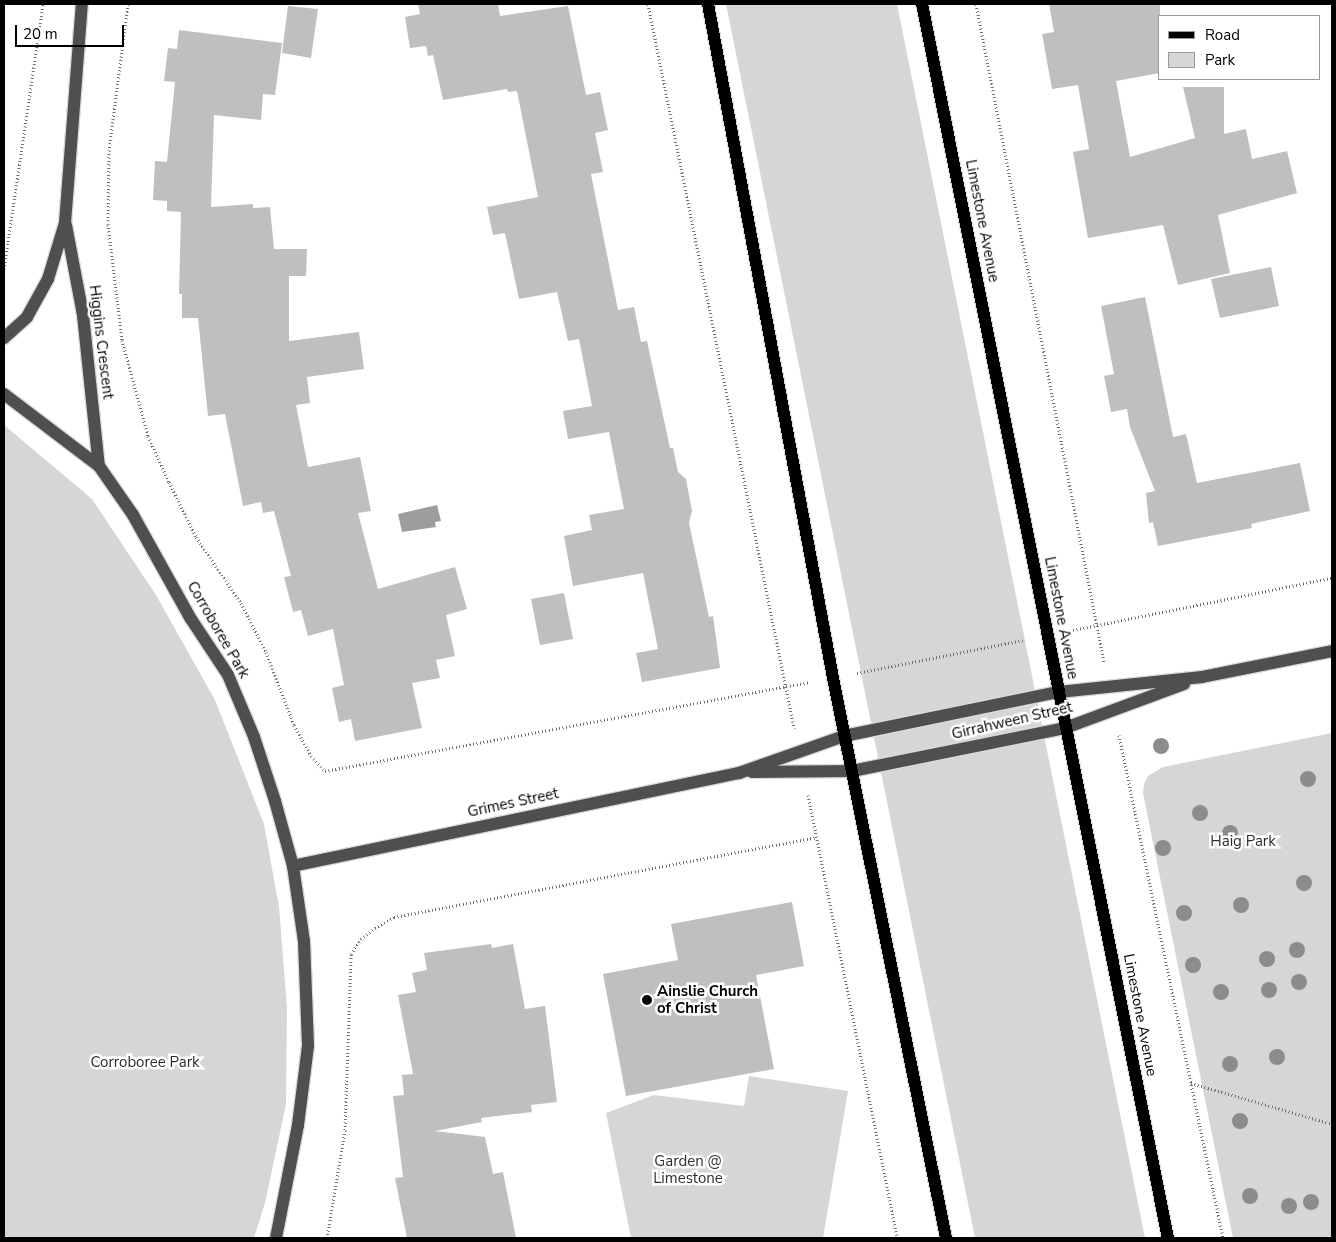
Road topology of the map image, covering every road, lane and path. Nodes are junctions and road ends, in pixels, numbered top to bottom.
1 (42, 4) edge
2 (82, 4) edge
3 (128, 4) edge
4 (648, 4) edge
5 (708, 4) edge
6 (922, 4) edge
7 (976, 4) edge
8 (65, 223) junction
9 (4, 269) edge
10 (4, 338) edge
11 (4, 394) edge
12 (99, 466) junction
13 (1332, 578) edge
14 (1096, 625) junction
15 (1048, 635) junction
16 (1332, 651) edge
17 (1202, 677) junction
18 (833, 678) junction
19 (785, 686) junction
20 (1109, 687) junction
21 (1059, 692) junction
22 (1114, 710) junction
23 (1065, 728) junction
24 (844, 736) junction
25 (852, 771) junction
26 (739, 773) junction
27 (293, 866) junction
28 (1191, 1083) junction
29 (1332, 1124) edge
30 (276, 1238) edge
31 (328, 1238) edge
32 (897, 1238) edge
33 (946, 1238) edge
34 (1168, 1238) edge
35 (1223, 1238) edge

1 - 9 path
2 - 8 street, Higgins Crescent
3 - 19 path
4 - 19 path
5 - 18 main road
6 - 15 main road, Limestone Avenue
7 - 14 path
8 - 10 street, Higgins Crescent
8 - 12 street, Higgins Crescent
11 - 12 street, Corroboree Park
12 - 27 street, Corroboree Park
13 - 14 path
14 - 15 path
14 - 20 path
15 - 18 path
15 - 21 main road, Limestone Avenue
16 - 17 street, Girrahween Street
17 - 20 street, Girrahween Street
17 - 22 street, Girrahween Street
18 - 19 path
18 - 24 main road
20 - 21 street, Girrahween Street
21 - 23 main road, Limestone Avenue
21 - 24 street, Girrahween Street
22 - 23 street, Girrahween Street
22 - 28 path
23 - 25 street, Girrahween Street
23 - 34 main road, Limestone Avenue
24 - 25 main road
24 - 26 street, Grimes Street
25 - 26 street, Grimes Street
25 - 33 main road
26 - 27 street, Grimes Street
27 - 30 street, Corroboree Park
28 - 29 path
28 - 35 path
31 - 32 path

